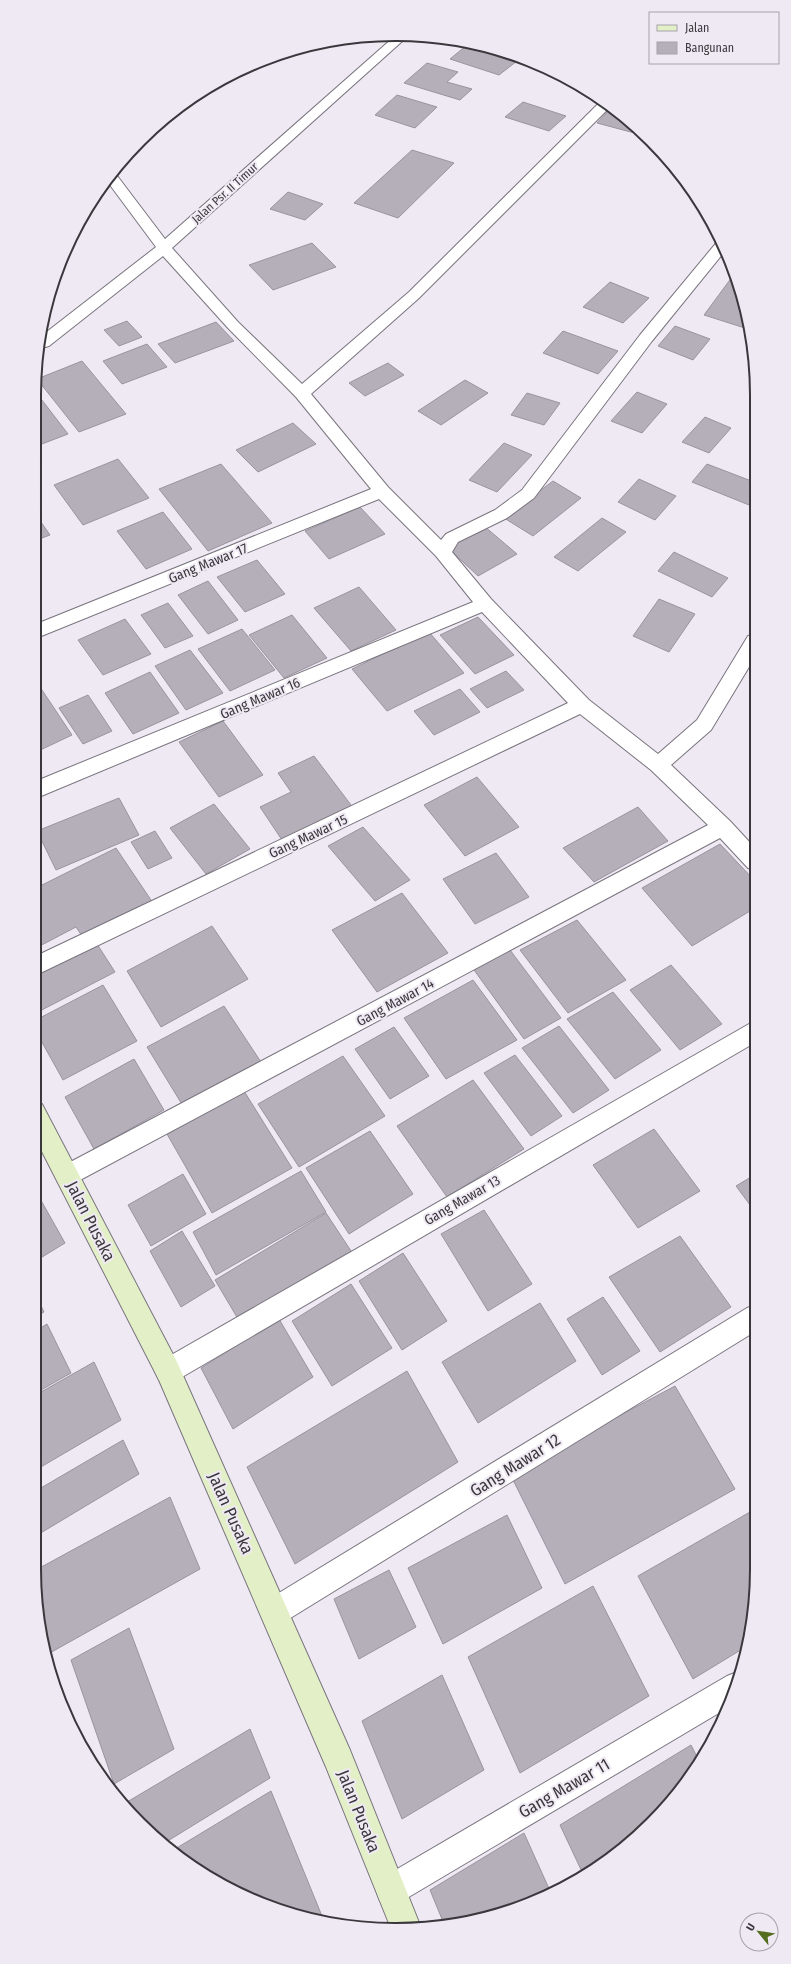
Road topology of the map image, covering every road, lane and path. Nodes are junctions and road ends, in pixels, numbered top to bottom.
1 (396, 41) edge
2 (602, 108) edge
3 (114, 181) edge
4 (164, 248) junction
5 (718, 250) edge
6 (45, 341) edge
7 (302, 393) junction
8 (382, 491) junction
9 (442, 552) junction
10 (485, 604) junction
11 (41, 629) edge
12 (750, 649) edge
13 (582, 706) junction
14 (658, 765) junction
15 (41, 788) edge
16 (723, 828) junction
17 (750, 857) edge
18 (41, 964) edge
19 (750, 1033) edge
20 (41, 1126) edge
21 (67, 1176) junction
22 (750, 1321) edge
23 (168, 1370) junction
24 (274, 1612) junction
25 (728, 1692) edge
26 (391, 1890) junction
27 (404, 1923) edge

1 - 4 street, Jalan Psr. II Timur
2 - 7 street
3 - 4 street
4 - 6 street, Jalan Psr. II Timur
4 - 7 street
5 - 9 street
7 - 8 street
8 - 9 street
8 - 11 street, Gang Mawar 17
9 - 10 street
10 - 13 street
10 - 15 street, Gang Mawar 16
12 - 14 street
13 - 14 street
13 - 18 street, Gang Mawar 15
14 - 16 street
16 - 17 street
16 - 21 street, Gang Mawar 14
19 - 23 street, Gang Mawar 13
20 - 21 main road, Jalan Pusaka
21 - 23 main road, Jalan Pusaka
22 - 24 street, Gang Mawar 12
23 - 24 main road, Jalan Pusaka
24 - 26 main road, Jalan Pusaka
25 - 26 street, Gang Mawar 11
26 - 27 main road, Jalan Pusaka

